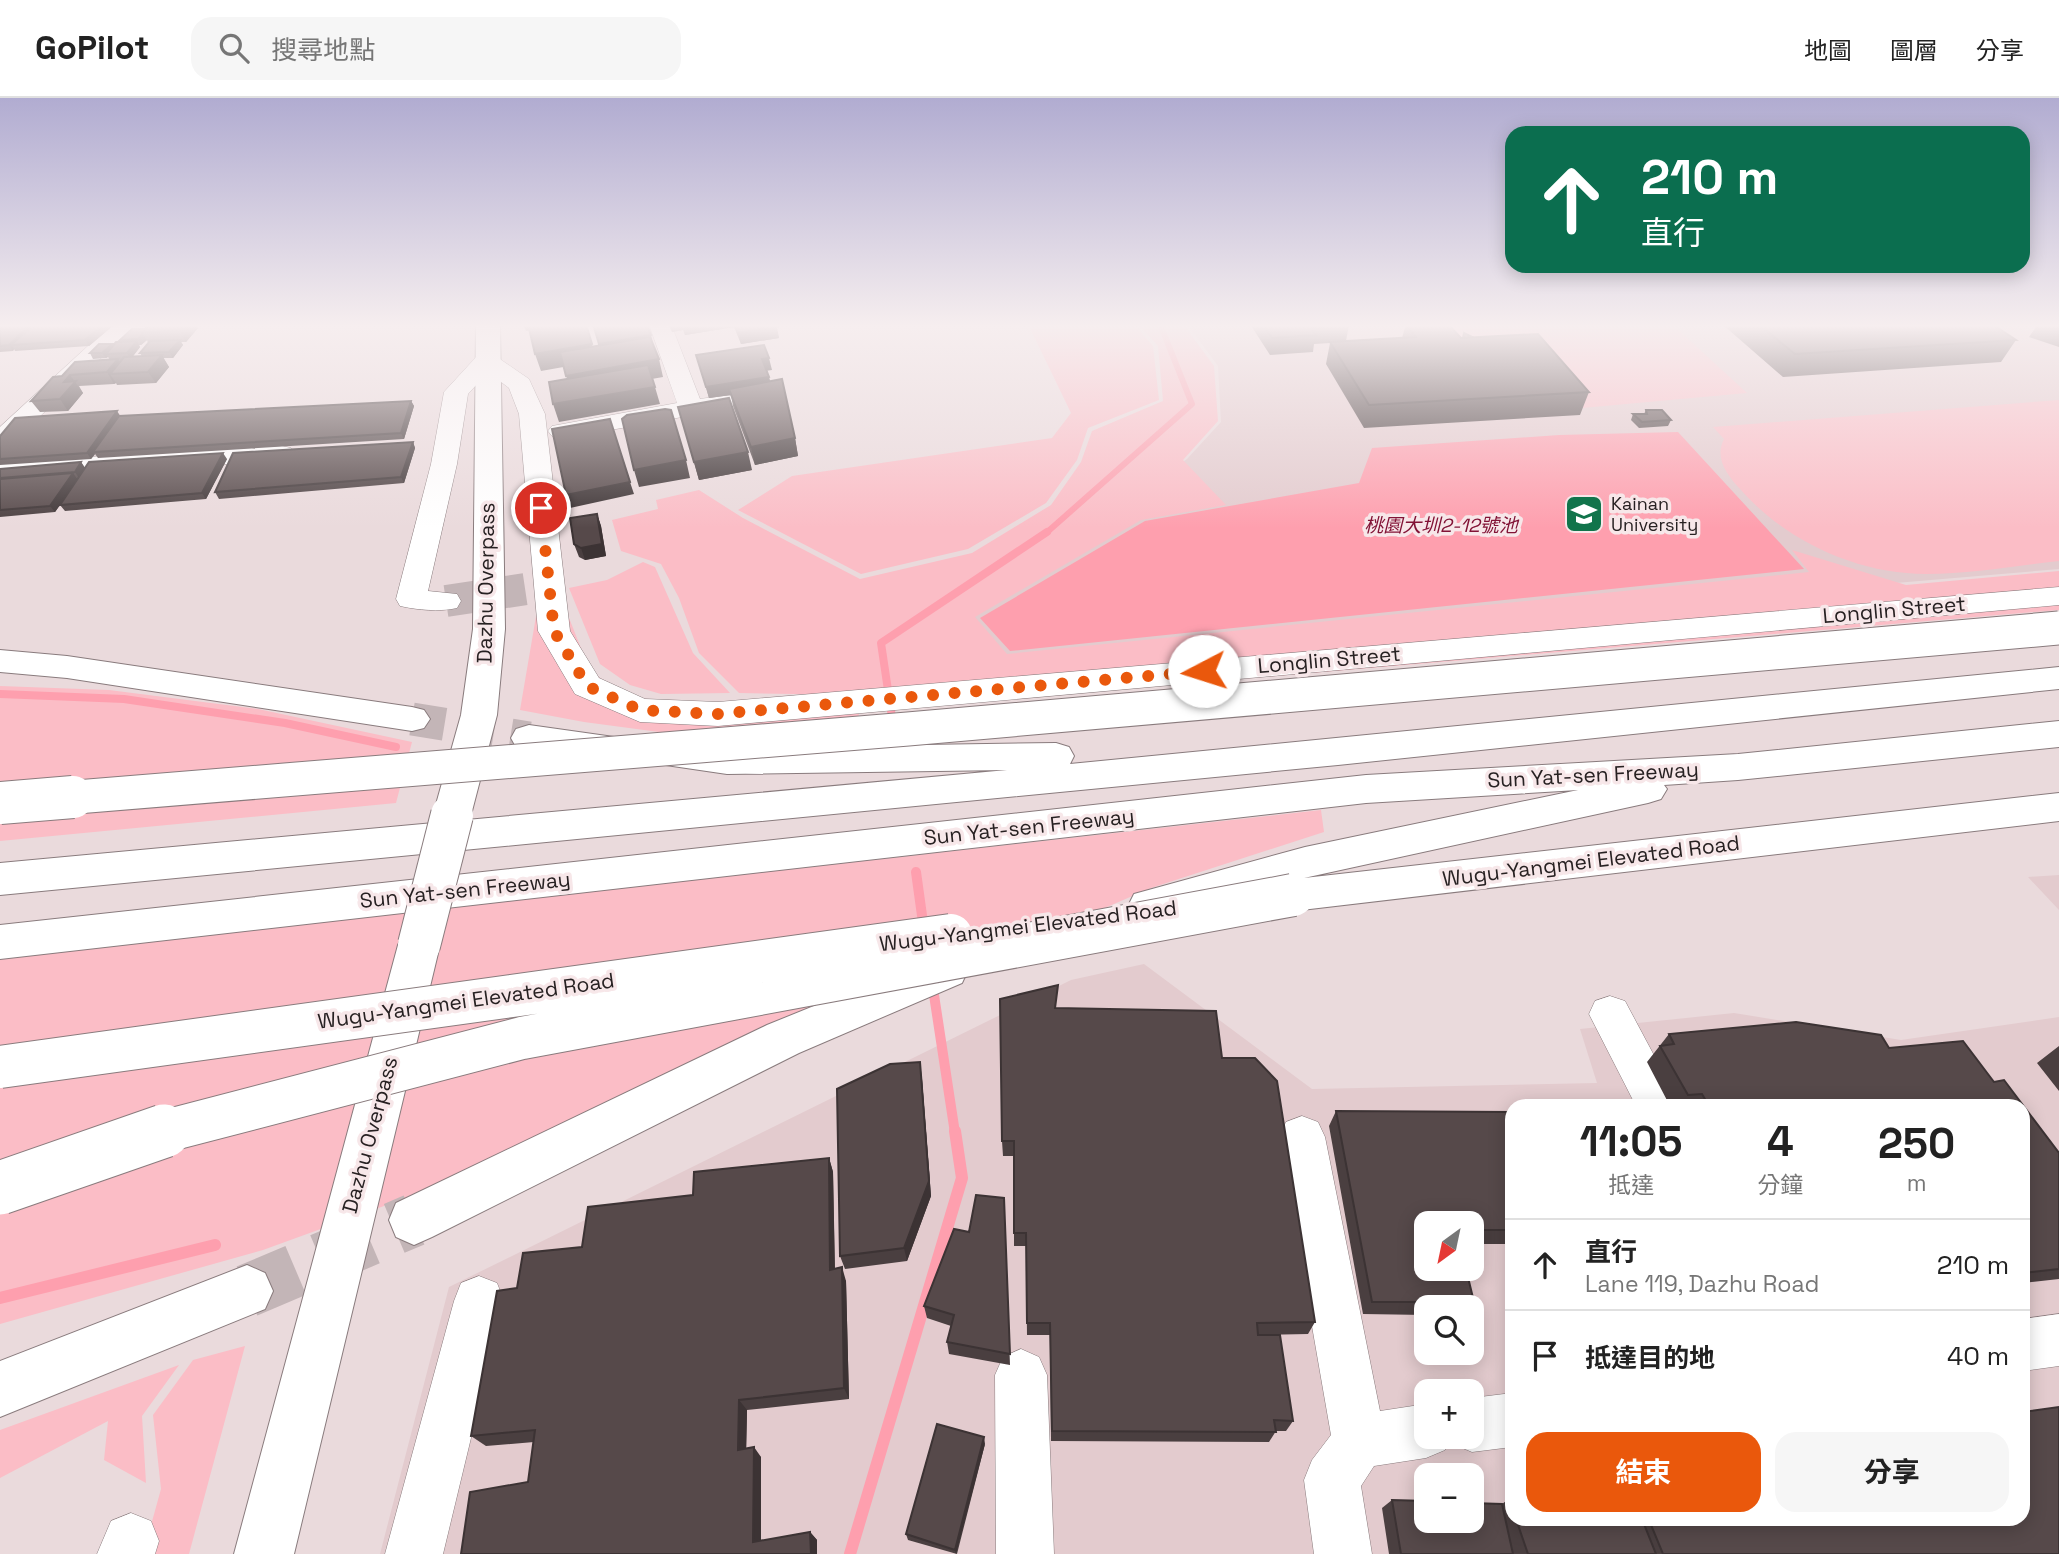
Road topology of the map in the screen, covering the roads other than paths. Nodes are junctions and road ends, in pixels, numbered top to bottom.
1 (52, 392) edge
2 (456, 392) edge
3 (486, 392) edge
4 (523, 392) edge
5 (685, 392) edge
6 (751, 398) edge
7 (691, 409) junction
8 (536, 436) junction
9 (0, 441) edge
10 (447, 444) junction
11 (419, 446) dead end
12 (307, 452) edge
13 (0, 470) edge
14 (2059, 596) edge
15 (446, 601) tunnel mouth
16 (2059, 628) edge
17 (0, 661) edge
18 (0, 671) edge
19 (133, 676) junction
20 (2059, 678) edge
21 (412, 719) tunnel mouth
22 (2059, 734) edge
23 (529, 738) tunnel mouth
24 (1338, 752) junction
25 (1738, 767) junction
26 (0, 803) edge
27 (2059, 807) edge
28 (0, 879) edge
29 (1293, 895) junction
30 (0, 942) edge
31 (1610, 1014) dead end
32 (0, 1067) edge
33 (1655, 1099) edge
34 (1302, 1137) dead end
35 (0, 1188) edge
36 (414, 1220) tunnel mouth
37 (247, 1291) tunnel mouth
38 (479, 1301) dead end
39 (146, 1333) junction
40 (2059, 1340) edge
41 (2030, 1344) edge
42 (0, 1364) edge
43 (1021, 1375) dead end
44 (0, 1389) edge
45 (1505, 1421) edge
46 (1484, 1424) edge
47 (1414, 1434) edge
48 (1359, 1441) junction
49 (264, 1554) edge
50 (414, 1554) edge
51 (1025, 1554) edge
52 (1343, 1554) edge

1 - 9 street
2 - 10 street
3 - 49 main road, Dazhu Overpass, bridge
4 - 8 street, Longlin Street
5 - 7 street
6 - 7 street
7 - 8 street
8 - 14 street, Longlin Street
10 - 11 street
10 - 15 street
12 - 13 street
16 - 26 main road, bridge
17 - 19 main road
18 - 19 main road
19 - 21 main road
20 - 24 main road, Sun Yat-sen Freeway
22 - 25 main road, Sun Yat-sen Freeway
23 - 24 main road
24 - 28 main road, Sun Yat-sen Freeway
25 - 30 main road, Sun Yat-sen Freeway
25 - 36 main road
27 - 29 main road, Wugu-Yangmei Elevated Road
29 - 32 main road, Wugu-Yangmei Elevated Road, bridge
29 - 35 main road, bridge
31 - 33 street
34 - 48 street
37 - 39 main road
38 - 50 street
39 - 42 main road
39 - 44 main road
40 - 41 street
43 - 51 street
45 - 46 street
47 - 48 street
48 - 52 street

